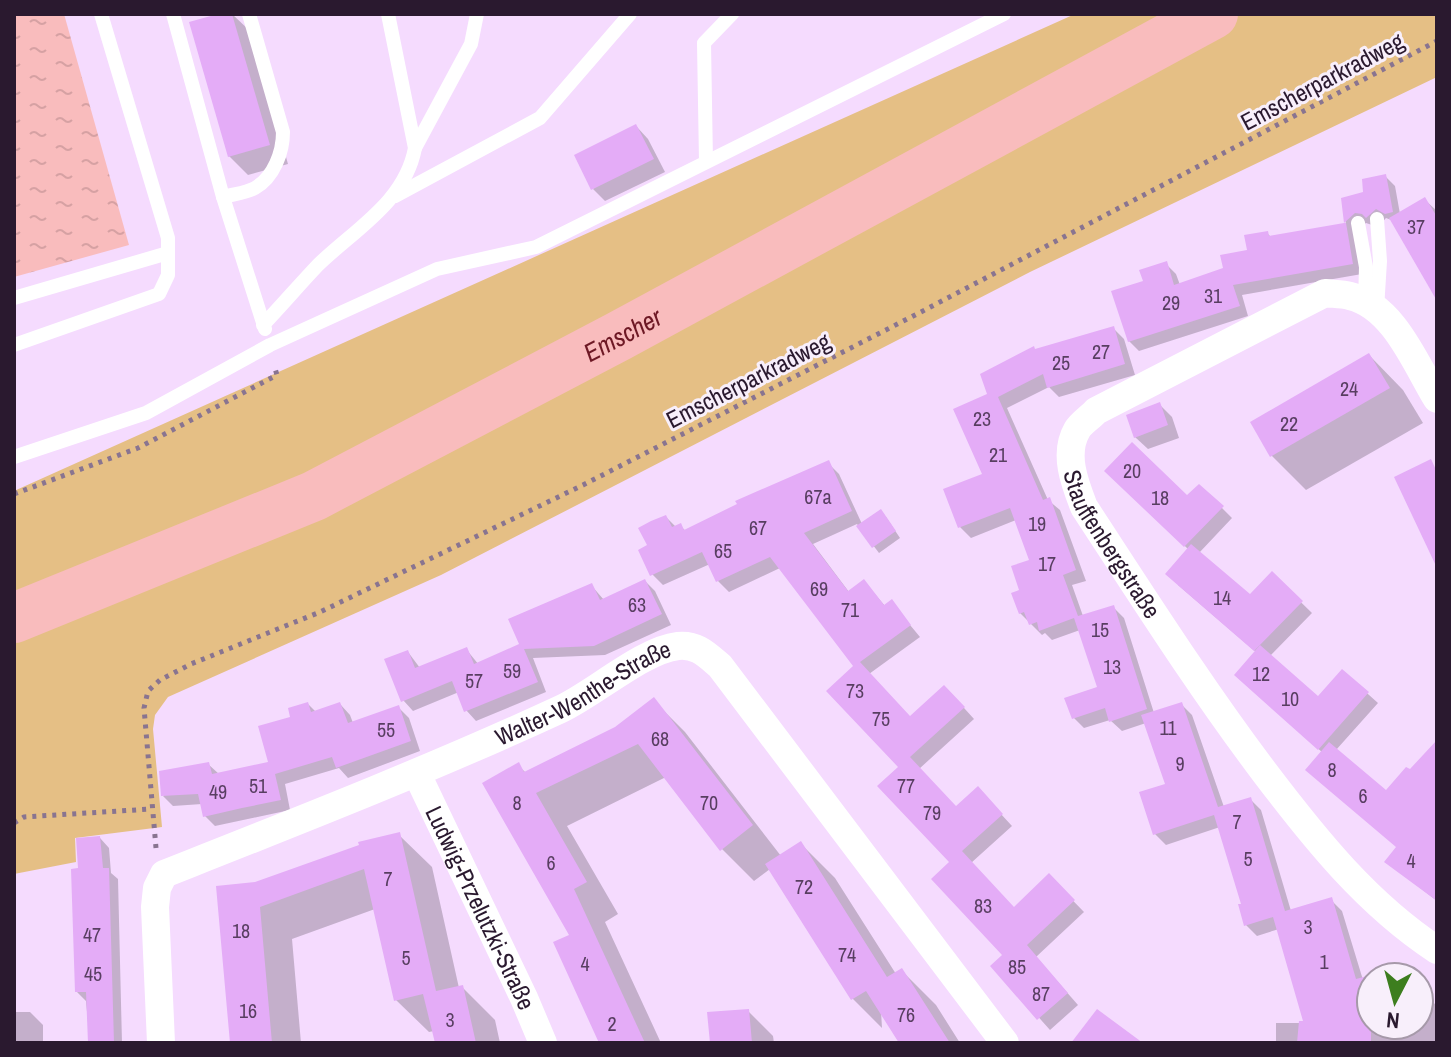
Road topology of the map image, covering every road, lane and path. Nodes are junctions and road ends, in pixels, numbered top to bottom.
1 (101, 14) edge
2 (173, 14) edge
3 (249, 14) edge
4 (388, 14) edge
5 (477, 14) edge
6 (630, 14) edge
7 (732, 14) edge
8 (1004, 14) edge
9 (1437, 41) edge
10 (415, 148) junction
11 (706, 162) junction
12 (395, 196) junction
13 (223, 197) junction
14 (1377, 219) dead end
15 (1358, 223) dead end
16 (168, 253) junction
17 (14, 298) edge
18 (1371, 306) junction
19 (263, 325) junction
20 (14, 345) edge
21 (270, 345) junction
22 (1437, 399) edge
23 (14, 457) edge
24 (417, 774) junction
25 (152, 809) junction
26 (14, 823) edge
27 (164, 874) junction
28 (1437, 950) edge
29 (161, 1043) edge
30 (543, 1043) edge
31 (1005, 1043) edge

1 - 16 lane
2 - 13 lane
3 - 13 lane
4 - 10 lane
5 - 10 lane
6 - 12 lane
7 - 11 lane
8 - 11 lane
9 - 25 path, Emscherparkradweg
10 - 12 lane
11 - 21 lane
12 - 19 lane
13 - 19 lane
14 - 18 lane
15 - 18 lane
16 - 17 lane
16 - 20 lane
18 - 22 street
18 - 28 street, Stauffenbergstraße
19 - 21 lane
21 - 23 lane
24 - 27 street, Walter-Wenthe-Straße
24 - 30 street, Ludwig-Przelutzki-Straße
24 - 31 street, Walter-Wenthe-Straße
25 - 26 path
25 - 27 path, Emscherparkradweg
27 - 29 street

